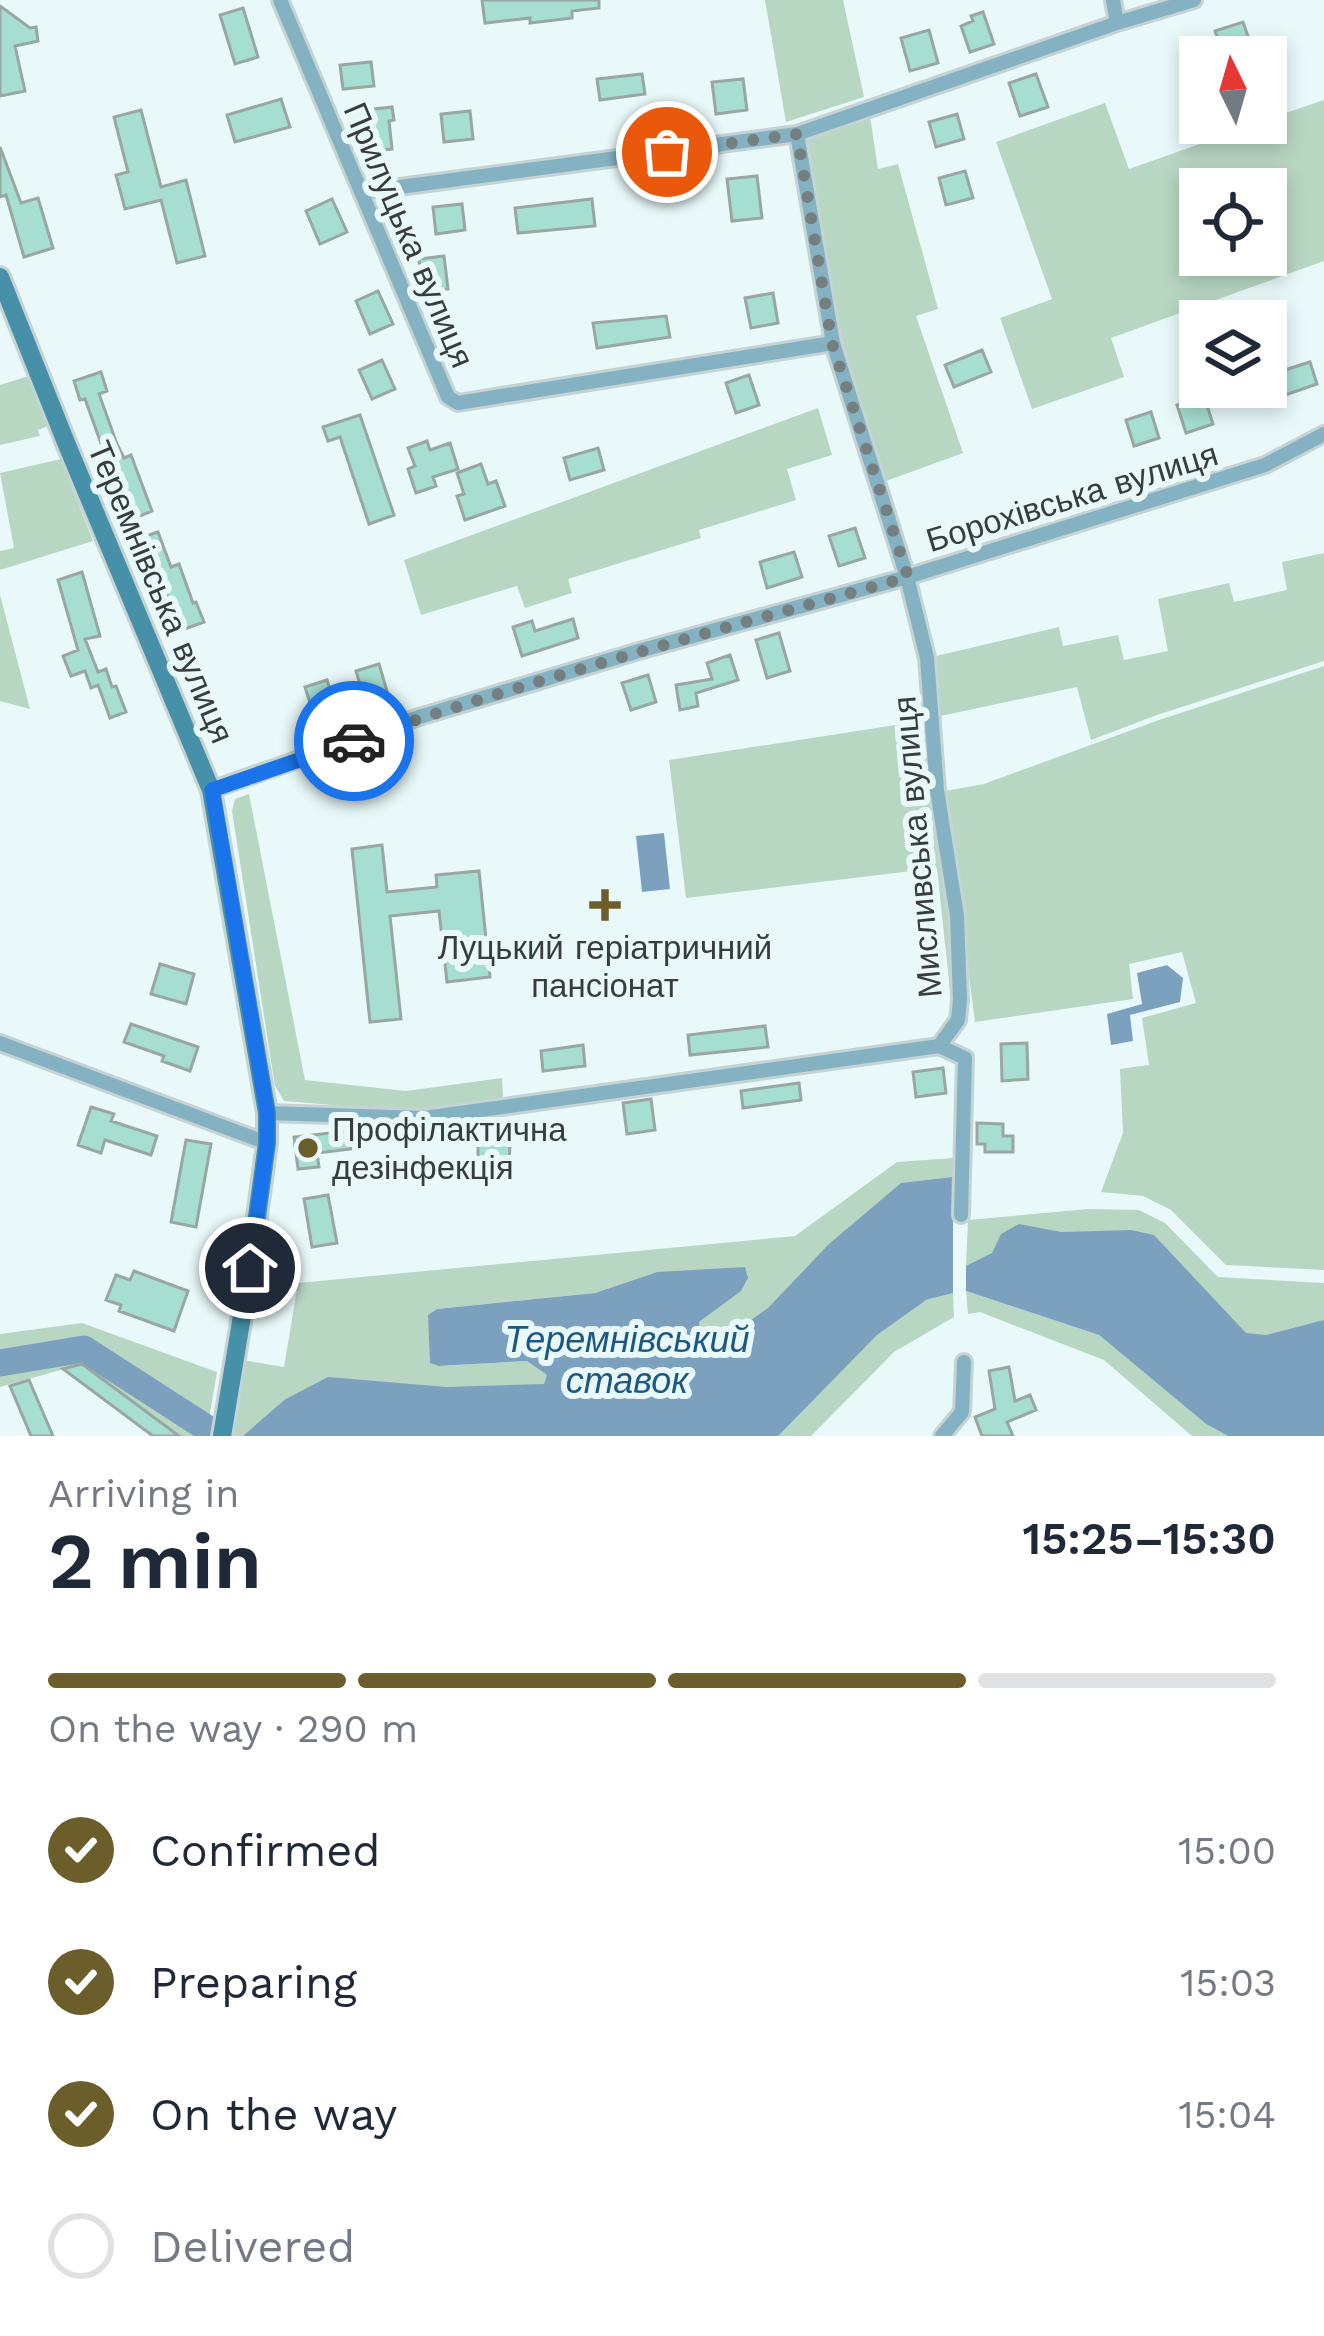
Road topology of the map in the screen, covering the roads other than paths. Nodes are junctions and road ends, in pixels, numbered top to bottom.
1 (280, 0) edge
2 (1113, 0) edge
3 (1194, 0) edge
4 (1117, 23) junction
5 (797, 134) junction
6 (362, 192) junction
7 (0, 277) edge
8 (832, 343) junction
9 (1324, 434) edge
10 (908, 577) junction
11 (212, 790) junction
12 (0, 1043) edge
13 (939, 1046) junction
14 (267, 1112) junction
15 (267, 1143) junction
16 (961, 1215) dead end
17 (964, 1362) dead end
18 (222, 1436) edge
19 (942, 1436) edge

1 - 6 street, Прилуцька вулиця
2 - 4 street
3 - 4 street
4 - 5 street
5 - 6 street
5 - 8 street, Мисливська вулиця
6 - 8 street, Прилуцька вулиця
7 - 11 street, Теремнівська вулиця
8 - 10 street, Мисливська вулиця
9 - 10 street, Борохівська вулиця
10 - 11 street, Борохівська вулиця
10 - 13 street, Мисливська вулиця
11 - 14 street, Теремнівська вулиця
12 - 15 street
13 - 14 street
13 - 16 street, Мисливська вулиця
14 - 15 street, Теремнівська вулиця
15 - 18 street, Теремнівська вулиця
17 - 19 street

